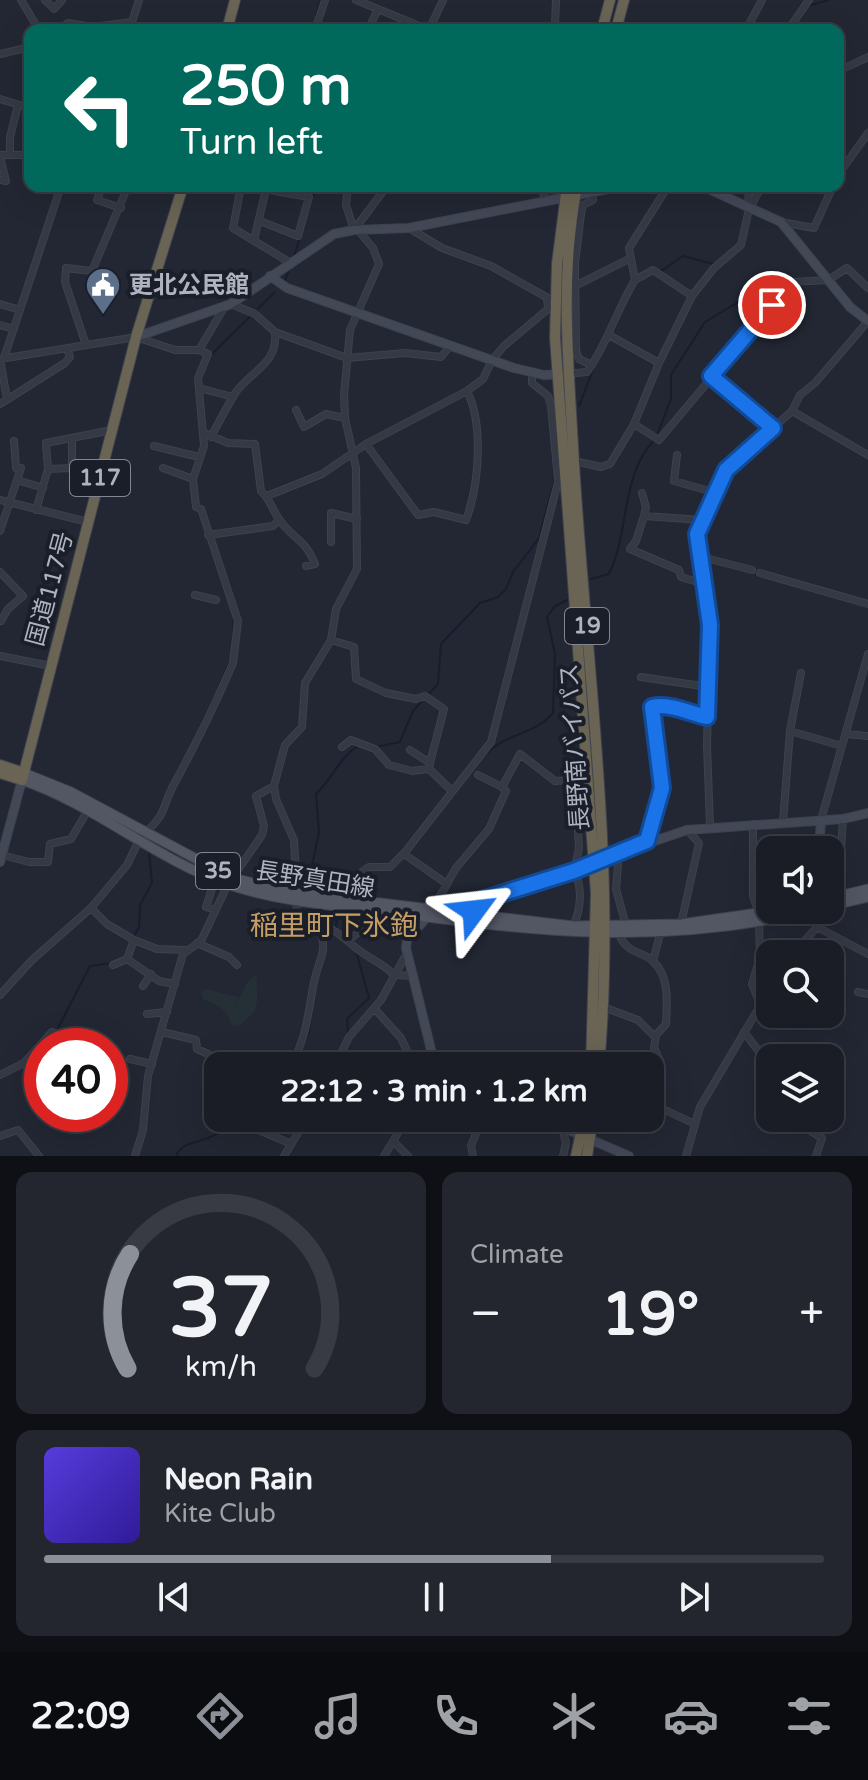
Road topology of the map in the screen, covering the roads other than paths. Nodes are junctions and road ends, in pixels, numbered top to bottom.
1 (21, 0) edge
2 (45, 0) edge
3 (62, 0) edge
4 (139, 0) edge
5 (235, 0) edge
6 (325, 0) edge
7 (356, 0) edge
8 (443, 0) edge
9 (556, 0) edge
10 (610, 0) edge
11 (624, 0) edge
12 (762, 0) edge
13 (809, 0) edge
14 (377, 11) dead end
15 (132, 22) joint
16 (35, 24) edge
17 (116, 24) edge
18 (229, 24) edge
19 (317, 24) edge
20 (371, 24) edge
21 (414, 24) edge
22 (432, 24) edge
23 (555, 24) edge
24 (604, 24) edge
25 (618, 24) edge
26 (749, 24) edge
27 (792, 24) edge
28 (24, 48) edge
29 (0, 54) edge
30 (868, 57) edge
31 (844, 66) edge
32 (0, 99) edge
33 (18, 105) junction
34 (24, 106) edge
35 (868, 133) edge
36 (10, 155) junction
37 (24, 155) edge
38 (0, 156) edge
39 (844, 167) edge
40 (0, 180) edge
41 (59, 192) edge
42 (100, 192) edge
43 (126, 192) edge
44 (181, 192) edge
45 (240, 192) edge
46 (265, 192) edge
47 (285, 192) edge
48 (347, 192) edge
49 (383, 192) edge
50 (543, 192) edge
51 (596, 192) edge
52 (664, 192) edge
53 (716, 192) edge
54 (749, 192) edge
55 (758, 192) edge
56 (830, 192) edge
57 (572, 193) edge
58 (592, 193) junction
59 (545, 201) junction
60 (750, 206) junction
61 (121, 208) junction
62 (260, 221) junction
63 (781, 222) junction
64 (409, 228) junction
65 (356, 230) junction
66 (254, 240) junction
67 (631, 258) junction
68 (289, 262) junction
69 (270, 276) junction
70 (635, 280) junction
71 (828, 280) junction
72 (570, 288) junction
73 (868, 288) edge
74 (692, 296) junction
75 (551, 299) junction
76 (0, 304) edge
77 (228, 305) junction
78 (20, 310) junction
79 (359, 314) junction
80 (868, 321) edge
81 (0, 325) edge
82 (14, 329) junction
83 (275, 332) junction
84 (609, 335) junction
85 (136, 337) junction
86 (86, 345) junction
87 (450, 346) junction
88 (67, 348) junction
89 (199, 350) junction
90 (347, 358) junction
91 (1, 359) edge
92 (492, 360) junction
93 (659, 363) junction
94 (592, 365) junction
95 (532, 373) junction
96 (562, 375) junction
97 (711, 376) junction
98 (199, 388) junction
99 (467, 391) junction
100 (233, 397) junction
101 (4, 402) edge
102 (296, 410) dead end
103 (792, 411) junction
104 (345, 418) junction
105 (634, 424) junction
106 (773, 428) junction
107 (112, 430) junction
108 (208, 435) junction
109 (72, 439) junction
110 (14, 441) dead end
111 (366, 444) junction
112 (154, 446) dead end
113 (353, 453) junction
114 (677, 455) dead end
115 (868, 455) edge
116 (199, 457) junction
117 (574, 461) junction
118 (163, 468) dead end
119 (48, 469) junction
120 (193, 479) junction
121 (17, 480) junction
122 (43, 488) junction
123 (713, 492) junction
124 (642, 493) dead end
125 (267, 496) junction
126 (0, 500) edge
127 (9, 503) junction
128 (36, 510) junction
129 (644, 516) junction
130 (357, 519) junction
131 (279, 520) junction
132 (702, 520) junction
133 (88, 522) junction
134 (1, 527) edge
135 (208, 535) junction
136 (331, 542) dead end
137 (698, 556) junction
138 (306, 566) dead end
139 (752, 570) dead end
140 (0, 572) edge
141 (760, 573) dead end
142 (704, 584) junction
143 (195, 595) dead end
144 (216, 600) dead end
145 (868, 604) edge
146 (1, 621) edge
147 (331, 640) junction
148 (868, 654) edge
149 (0, 656) edge
150 (51, 666) junction
151 (801, 673) dead end
152 (641, 677) dead end
153 (709, 687) junction
154 (707, 717) junction
155 (790, 731) junction
156 (846, 734) junction
157 (868, 736) edge
158 (842, 746) junction
159 (342, 747) dead end
160 (410, 750) dead end
161 (0, 765) edge
162 (430, 766) junction
163 (0, 773) edge
164 (478, 775) dead end
165 (23, 776) junction
166 (581, 779) junction
167 (274, 786) junction
168 (502, 787) junction
169 (451, 790) junction
170 (88, 810) junction
171 (868, 813) edge
172 (843, 819) junction
173 (821, 820) junction
174 (783, 822) junction
175 (753, 824) junction
176 (710, 826) junction
177 (687, 830) junction
178 (142, 835) junction
179 (820, 836) edge
180 (842, 836) edge
181 (647, 841) junction
182 (619, 851) junction
183 (404, 854) junction
184 (1, 858) edge
185 (598, 860) junction
186 (574, 871) junction
187 (230, 881) junction
188 (214, 883) dead end
189 (447, 884) junction
190 (868, 889) edge
191 (844, 895) edge
192 (297, 897) junction
193 (868, 897) edge
194 (339, 899) junction
195 (844, 903) edge
196 (756, 907) edge
197 (91, 908) junction
198 (214, 909) junction
199 (377, 910) junction
200 (429, 913) junction
201 (474, 914) junction
202 (756, 918) edge
203 (756, 918) edge
204 (318, 922) junction
205 (681, 924) junction
206 (818, 924) edge
207 (573, 926) junction
208 (626, 926) junction
209 (817, 927) junction
210 (601, 930) junction
211 (660, 934) junction
212 (621, 939) dead end
213 (134, 940) junction
214 (349, 940) junction
215 (805, 940) edge
216 (197, 943) junction
217 (185, 950) junction
218 (407, 953) junction
219 (868, 954) edge
220 (127, 959) junction
221 (653, 961) junction
222 (113, 965) dead end
223 (237, 965) dead end
224 (756, 971) edge
225 (151, 974) junction
226 (394, 975) junction
227 (413, 976) junction
228 (175, 984) junction
229 (143, 986) dead end
230 (858, 992) dead end
231 (756, 994) edge
232 (868, 994) edge
233 (0, 995) edge
234 (603, 1007) junction
235 (374, 1008) junction
236 (756, 1011) edge
237 (167, 1012) junction
238 (147, 1014) dead end
239 (162, 1032) junction
240 (744, 1032) junction
241 (655, 1037) junction
242 (756, 1048) edge
243 (204, 1052) edge
244 (297, 1052) edge
245 (342, 1052) edge
246 (408, 1052) edge
247 (432, 1052) edge
248 (592, 1052) edge
249 (600, 1052) edge
250 (657, 1052) edge
251 (130, 1059) dead end
252 (24, 1063) edge
253 (152, 1064) junction
254 (0, 1075) edge
255 (664, 1110) edge
256 (695, 1124) junction
257 (263, 1132) edge
258 (297, 1132) edge
259 (398, 1132) edge
260 (476, 1132) edge
261 (563, 1132) edge
262 (572, 1132) edge
263 (585, 1132) edge
264 (587, 1132) edge
265 (812, 1132) edge
266 (0, 1136) edge
267 (585, 1138) junction
268 (393, 1141) junction
269 (289, 1143) junction
270 (617, 1154) edge
271 (39, 1156) edge
272 (135, 1156) edge
273 (284, 1156) edge
274 (384, 1156) edge
275 (408, 1156) edge
276 (473, 1156) edge
277 (563, 1156) edge
278 (576, 1156) edge
279 (587, 1156) edge
280 (629, 1156) edge
281 (686, 1156) edge
282 (816, 1156) edge

1 - 16 street
2 - 3 street
4 - 15 street
5 - 18 highway
6 - 19 street
7 - 21 street
8 - 22 street
9 - 23 street
10 - 24 highway
11 - 25 highway
12 - 26 street
13 - 27 street
14 - 20 street
15 - 17 street
28 - 29 street
30 - 31 street
32 - 33 street
33 - 34 street
33 - 36 street
35 - 39 street
36 - 37 street
36 - 38 street
38 - 40 street
41 - 78 street
42 - 61 street
43 - 61 street
44 - 85 highway, 国道117号 / 117
45 - 66 street
46 - 62 street
47 - 62 street
48 - 65 street
49 - 65 street
50 - 59 street
51 - 58 street
52 - 67 street
53 - 60 street
54 - 60 street
55 - 60 street
56 - 63 street
57 - 58 street
57 - 59 street
57 - 72 highway, 長野南バイパス / 19
57 - 75 highway, 長野南バイパス / 19
58 - 72 street
59 - 64 street
60 - 63 street
60 - 74 street
61 - 86 street
62 - 66 street
63 - 71 street
64 - 65 street
64 - 75 street
65 - 68 street
65 - 79 street
66 - 68 street
67 - 70 street
67 - 72 street
68 - 69 street
69 - 77 street
69 - 79 street
70 - 74 street
70 - 84 street
71 - 73 street
71 - 80 street
71 - 97 street
72 - 94 street
72 - 96 highway, 長野南バイパス / 19
74 - 93 street
75 - 92 street
75 - 96 highway, 長野南バイパス / 19
76 - 78 street
77 - 83 street
77 - 85 street
77 - 89 street
78 - 82 street
79 - 87 street
79 - 90 street
80 - 103 street
81 - 82 street
82 - 91 street
83 - 90 street
83 - 100 street
84 - 93 street
84 - 94 street
85 - 86 street
85 - 89 street
85 - 107 highway, 国道117号 / 117
86 - 88 street
87 - 90 street
87 - 92 street
88 - 91 street
88 - 101 street
89 - 98 street
90 - 104 street
91 - 101 street
92 - 95 street
92 - 99 street
93 - 105 street
94 - 96 street
95 - 96 street
95 - 169 street
96 - 117 highway, 長野南バイパス / 19
96 - 166 highway, 長野南バイパス / 19
97 - 105 street
97 - 106 street
98 - 100 street
98 - 108 street
99 - 111 street
99 - 111 street
100 - 108 street
102 - 104 street
103 - 106 street
103 - 115 street
104 - 113 street
105 - 117 street
106 - 123 street
107 - 109 street
107 - 133 highway, 国道117号 / 117
108 - 116 street
108 - 125 street
109 - 119 street
109 - 119 street
110 - 121 street
111 - 113 street
112 - 116 street
113 - 125 street
113 - 130 street
114 - 123 street
116 - 120 street
117 - 185 highway, 長野南バイパス / 19
118 - 120 street
119 - 122 street
120 - 135 street
121 - 122 street
121 - 127 street
122 - 128 street
123 - 132 street
124 - 129 street
125 - 131 street
126 - 127 street
127 - 128 street
127 - 134 street
128 - 133 street
129 - 132 street
129 - 142 street
130 - 136 street
130 - 147 street
131 - 135 street
131 - 138 street
132 - 137 street
133 - 150 highway, 国道117号 / 117
135 - 178 street
137 - 139 street
137 - 142 street
140 - 146 street
141 - 145 street
142 - 153 street
143 - 144 street
147 - 162 street
147 - 167 street
148 - 156 street
149 - 150 street
150 - 165 highway, 国道117号 / 117
151 - 155 street
152 - 153 street
153 - 154 street
154 - 176 street
154 - 181 street
155 - 158 street
155 - 174 street
156 - 157 street
156 - 158 street
158 - 173 street
159 - 162 street
160 - 162 street
161 - 165 highway
162 - 169 street
163 - 165 highway
164 - 168 street
165 - 170 main road, 長野真田線 / 35
165 - 178 main road, 長野真田線 / 35
165 - 184 street
166 - 168 street
166 - 185 highway, 長野南バイパス / 19
166 - 186 street
167 - 187 street
167 - 192 street
168 - 189 street
169 - 183 street
170 - 178 main road, 長野真田線 / 35
170 - 184 street
171 - 172 street
172 - 173 street
172 - 180 street
173 - 174 street
173 - 179 street
174 - 175 street
175 - 176 street
175 - 196 street
176 - 177 street
177 - 181 street
177 - 205 street
178 - 187 main road, 長野真田線 / 35
178 - 197 street
181 - 182 street
182 - 185 street
182 - 208 street
183 - 189 street
183 - 194 street
185 - 186 street
185 - 210 highway, 長野南バイパス / 19
186 - 201 street
186 - 207 street
187 - 192 main road, 長野真田線 / 35
187 - 198 street
188 - 198 street
189 - 200 street
190 - 191 main road
192 - 194 main road, 長野真田線 / 35
192 - 199 main road, 長野真田線 / 35
192 - 204 street
193 - 195 main road
194 - 200 main road, 長野真田線 / 35
197 - 213 street
197 - 233 street
198 - 216 street
199 - 200 main road, 長野真田線 / 35
199 - 214 street
200 - 201 main road, 長野真田線 / 35
200 - 210 main road, 長野真田線 / 35
200 - 218 street
201 - 207 main road, 長野真田線 / 35
202 - 205 main road, 長野真田線 / 35
203 - 211 main road, 長野真田線 / 35
204 - 214 street
204 - 244 street
205 - 208 main road, 長野真田線 / 35
206 - 209 street
207 - 210 main road, 長野真田線 / 35
208 - 210 main road, 長野真田線 / 35
209 - 215 street
209 - 219 street
210 - 211 main road, 長野真田線 / 35
210 - 234 highway, 長野南バイパス / 19
210 - 248 highway, 長野南バイパス / 19
211 - 221 street
212 - 221 street
213 - 217 street
213 - 220 street
214 - 226 street
216 - 217 street
216 - 223 street
217 - 228 street
218 - 226 street
218 - 227 street
220 - 222 street
220 - 225 street
221 - 241 street
224 - 231 street
225 - 228 street
225 - 229 street
226 - 227 street
226 - 235 street
227 - 247 street
228 - 237 street
230 - 232 street
234 - 241 street
234 - 249 highway, 長野南バイパス / 19
235 - 245 street
235 - 246 street
236 - 240 street
237 - 238 street
237 - 239 street
239 - 243 street
239 - 253 street
240 - 242 street
240 - 256 street
241 - 250 street
251 - 253 street
252 - 254 street
253 - 272 street
255 - 256 street
256 - 281 street
257 - 269 street
258 - 269 street
259 - 268 street
260 - 276 street
261 - 277 street
262 - 267 street
263 - 267 highway
264 - 267 highway
265 - 282 street
266 - 271 street
267 - 270 street
267 - 278 highway
267 - 279 highway
268 - 274 street
268 - 275 street
269 - 273 street
270 - 280 street

